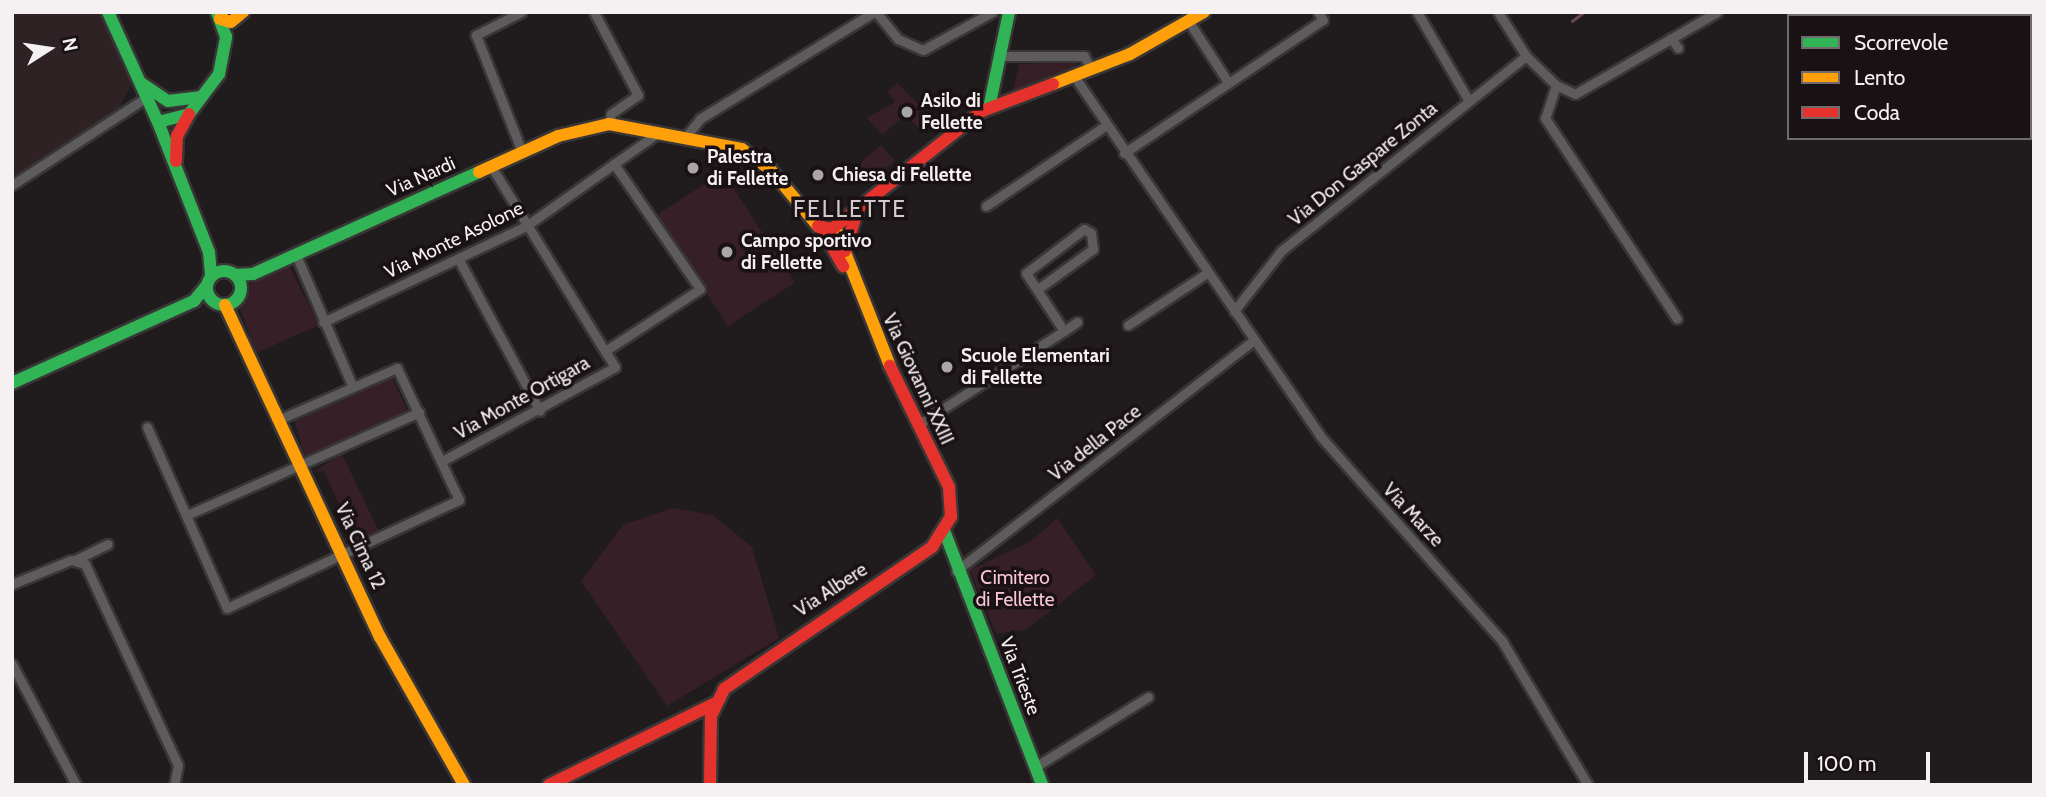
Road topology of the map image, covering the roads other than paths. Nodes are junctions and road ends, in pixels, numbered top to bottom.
1 (108, 12) edge
2 (243, 12) edge
3 (521, 12) edge
4 (594, 12) edge
5 (875, 12) edge
6 (1009, 12) edge
7 (1204, 12) edge
8 (1318, 12) edge
9 (1417, 12) edge
10 (1498, 12) edge
11 (1717, 12) edge
12 (990, 13) edge
13 (220, 15) edge
14 (1189, 22) junction
15 (1671, 38) junction
16 (1678, 48) dead end
17 (1002, 56) junction
18 (1526, 56) junction
19 (1091, 69) junction
20 (1074, 76) junction
21 (141, 82) junction
22 (1228, 82) junction
23 (1556, 85) junction
24 (147, 97) junction
25 (200, 97) junction
26 (1469, 101) junction
27 (989, 108) junction
28 (189, 114) junction
29 (158, 122) junction
30 (609, 124) junction
31 (1105, 126) junction
32 (662, 130) junction
33 (687, 135) junction
34 (522, 152) junction
35 (1124, 153) junction
36 (614, 164) junction
37 (491, 166) junction
38 (176, 169) junction
39 (12, 185) edge
40 (986, 206) dead end
41 (858, 210) junction
42 (526, 226) junction
43 (829, 228) junction
44 (209, 252) junction
45 (296, 255) junction
46 (845, 258) junction
47 (459, 260) junction
48 (1207, 273) junction
49 (848, 274) junction
50 (234, 278) junction
51 (209, 281) junction
52 (1038, 289) junction
53 (194, 301) junction
54 (224, 302) junction
55 (1234, 312) junction
56 (1678, 319) dead end
57 (323, 322) junction
58 (1077, 323) dead end
59 (1128, 325) dead end
60 (1064, 331) junction
61 (1254, 340) junction
62 (606, 351) junction
63 (12, 383) edge
64 (352, 385) junction
65 (540, 411) junction
66 (419, 412) junction
67 (280, 419) junction
68 (919, 425) junction
69 (147, 427) dead end
70 (442, 460) junction
71 (302, 464) junction
72 (187, 515) junction
73 (951, 517) joint
74 (945, 533) junction
75 (108, 544) dead end
76 (932, 547) junction
77 (342, 555) junction
78 (77, 559) junction
79 (954, 566) junction
80 (12, 584) edge
81 (12, 664) edge
82 (1148, 697) dead end
83 (716, 703) junction
84 (1035, 767) junction
85 (76, 785) edge
86 (174, 785) edge
87 (464, 785) edge
88 (550, 785) edge
89 (710, 785) edge
90 (1042, 785) edge
91 (1588, 785) edge

1 - 21 main road
2 - 13 main road
3 - 34 street
4 - 30 street
5 - 12 street
5 - 33 street
6 - 17 main road
7 - 14 main road
8 - 22 street
9 - 26 street
10 - 18 street
11 - 15 street
13 - 25 main road
14 - 19 main road
14 - 22 street
15 - 16 street
15 - 23 street
17 - 19 street
17 - 27 main road
18 - 23 street
18 - 26 street, Via Don Gaspare Zonta
19 - 20 main road
20 - 27 main road
20 - 31 street, Via Marze
21 - 24 main road
21 - 25 main road
22 - 35 street
23 - 56 street
24 - 29 main road
24 - 39 street
25 - 28 main road
25 - 29 main road
26 - 55 street, Via Don Gaspare Zonta
27 - 41 main road
28 - 29 main road
28 - 38 main road
29 - 38 main road
30 - 32 main road, Via Giovanni XXIII
30 - 34 main road, Via Nardi
31 - 35 street, Via Marze
31 - 40 street
32 - 33 main road, Via Giovanni XXIII
32 - 36 street, Via Monte Asolone
33 - 43 main road, Via Giovanni XXIII
34 - 37 main road, Via Nardi
35 - 48 street, Via Marze
36 - 42 street, Via Monte Asolone
36 - 62 street, Via Monte Ortigara
37 - 42 street
37 - 45 main road, Via Nardi
38 - 44 main road
41 - 43 main road
41 - 46 main road, Via Giovanni XXIII
42 - 47 street, Via Monte Asolone
42 - 62 street
43 - 46 main road, Via Giovanni XXIII
43 - 49 main road
44 - 50 main road
44 - 51 main road
45 - 50 main road, Via Nardi
45 - 57 street
46 - 49 main road, Via Giovanni XXIII
47 - 57 street, Via Monte Asolone
47 - 65 street
48 - 55 street, Via Marze
48 - 59 street
49 - 68 main road, Via Giovanni XXIII
50 - 51 main road
50 - 54 main road
51 - 53 main road
51 - 54 main road
52 - 52 street
52 - 60 street
53 - 54 main road
53 - 63 main road
54 - 67 main road, Via Cima 12
55 - 61 street, Via Marze
57 - 64 street
58 - 60 street
60 - 68 street
61 - 79 street, Via della Pace
61 - 91 street, Via Marze
62 - 65 street, Via Monte Ortigara
64 - 66 street
64 - 67 street
65 - 70 street, Via Monte Ortigara
66 - 70 street
66 - 71 street
67 - 71 main road, Via Cima 12
68 - 73 main road, Via Giovanni XXIII
69 - 72 street
70 - 77 street
71 - 72 street
71 - 77 main road, Via Cima 12
72 - 77 street
73 - 74 main road, Via Albere
74 - 76 main road, Via Albere
74 - 79 main road, Via Trieste
75 - 78 street
76 - 79 main road, Via Trieste
76 - 83 main road, Via Albere
77 - 87 main road, Via Cima 12
78 - 80 street
78 - 86 street
79 - 84 main road, Via Trieste
81 - 85 street
82 - 84 street
83 - 88 main road
83 - 89 main road
84 - 90 main road, Via Trieste

